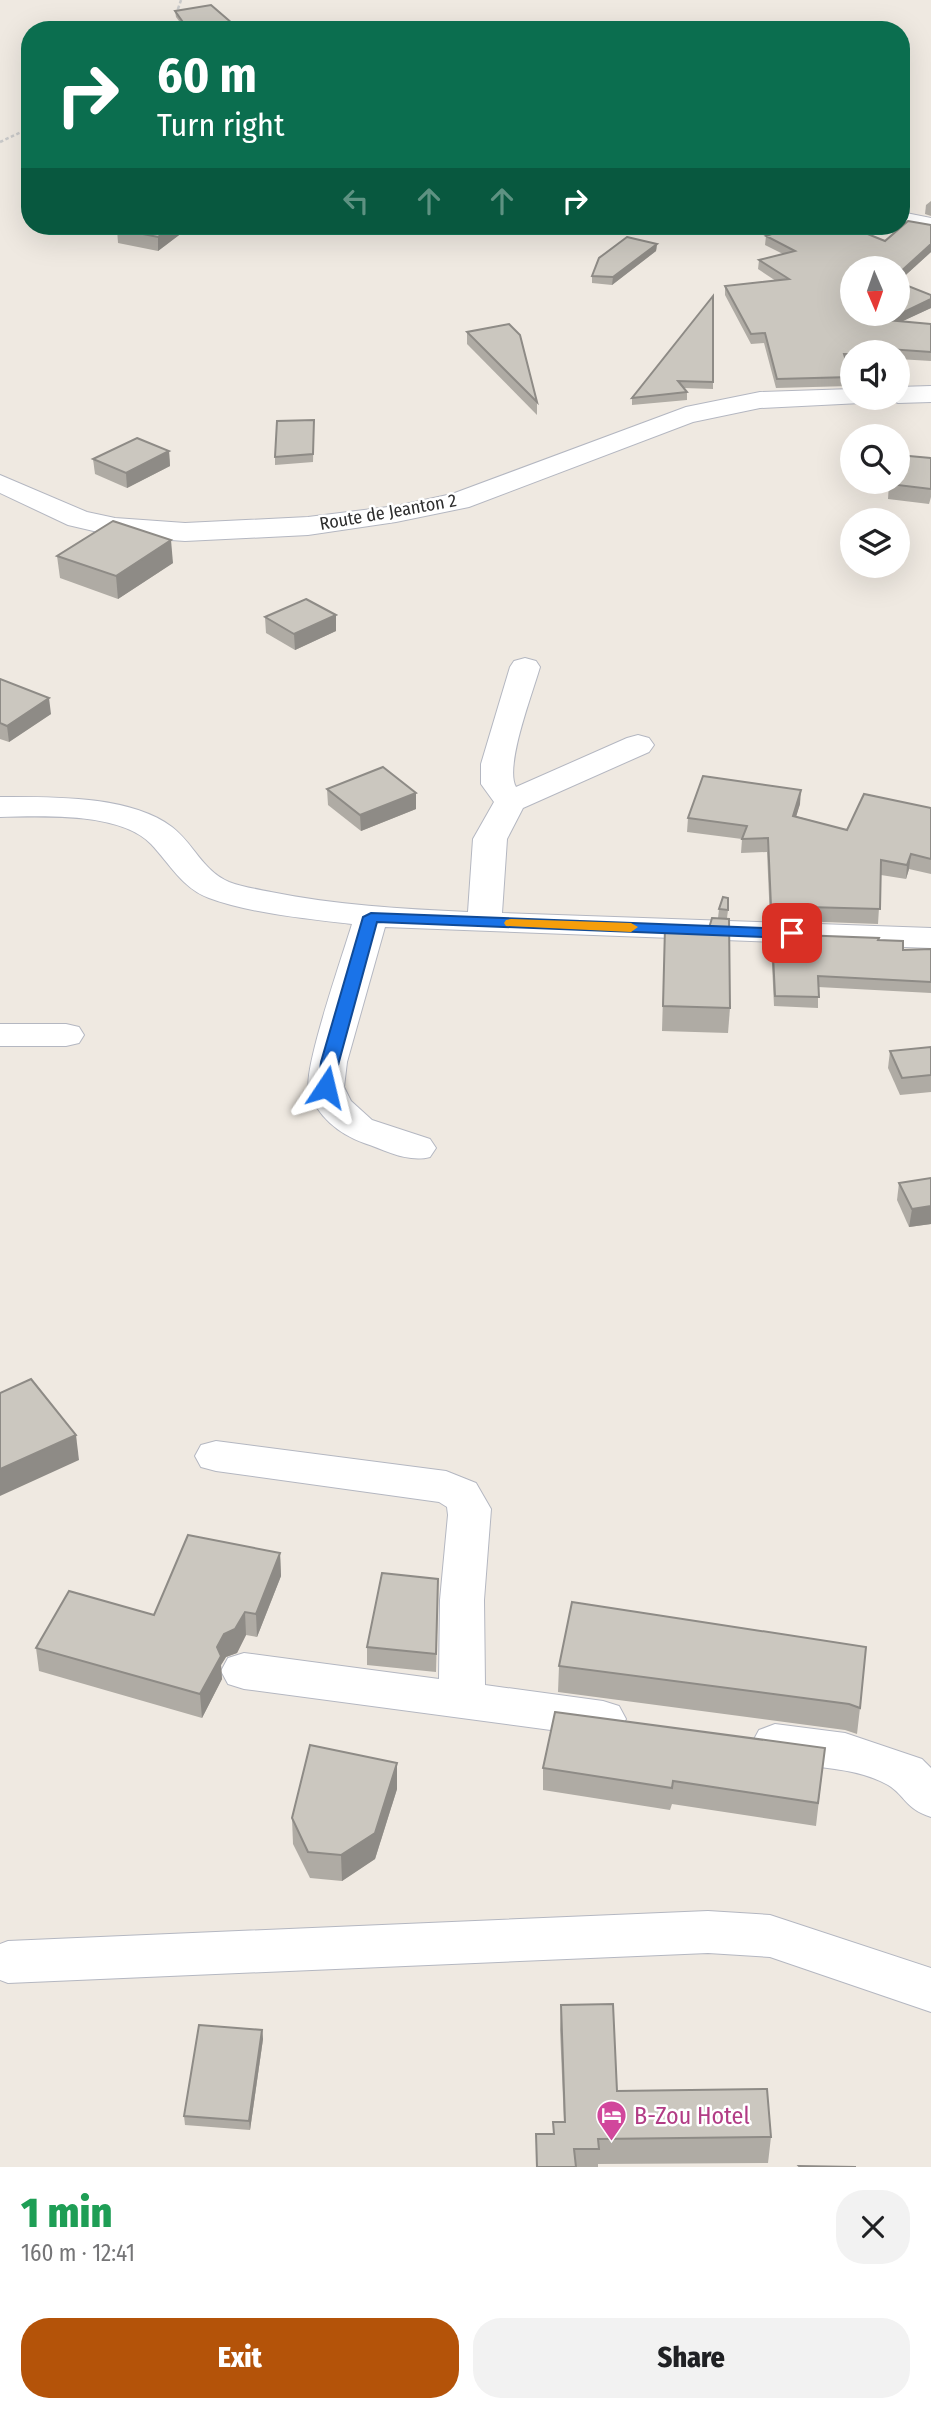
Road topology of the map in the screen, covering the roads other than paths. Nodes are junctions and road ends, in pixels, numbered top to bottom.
1 (910, 221) edge
2 (931, 225) edge
3 (931, 394) edge
4 (910, 395) edge
5 (840, 397) edge
6 (0, 483) edge
7 (525, 667) dead end
8 (638, 746) dead end
9 (510, 802) junction
10 (0, 807) edge
11 (371, 917) junction
12 (484, 922) junction
13 (931, 938) edge
14 (0, 1035) edge
15 (66, 1035) dead end
16 (417, 1148) dead end
17 (216, 1456) dead end
18 (244, 1671) dead end
19 (462, 1700) junction
20 (640, 1724) edge
21 (736, 1738) edge
22 (931, 1798) edge
23 (8, 1962) dead end
24 (931, 1990) edge

1 - 2 street
3 - 4 street
5 - 6 street, Route de Jeanton 2
7 - 9 street
8 - 9 street
9 - 12 street
10 - 11 street
11 - 12 street
11 - 16 street
12 - 13 street
14 - 15 street
17 - 19 street
18 - 19 street
19 - 20 street
21 - 22 street
23 - 24 street

